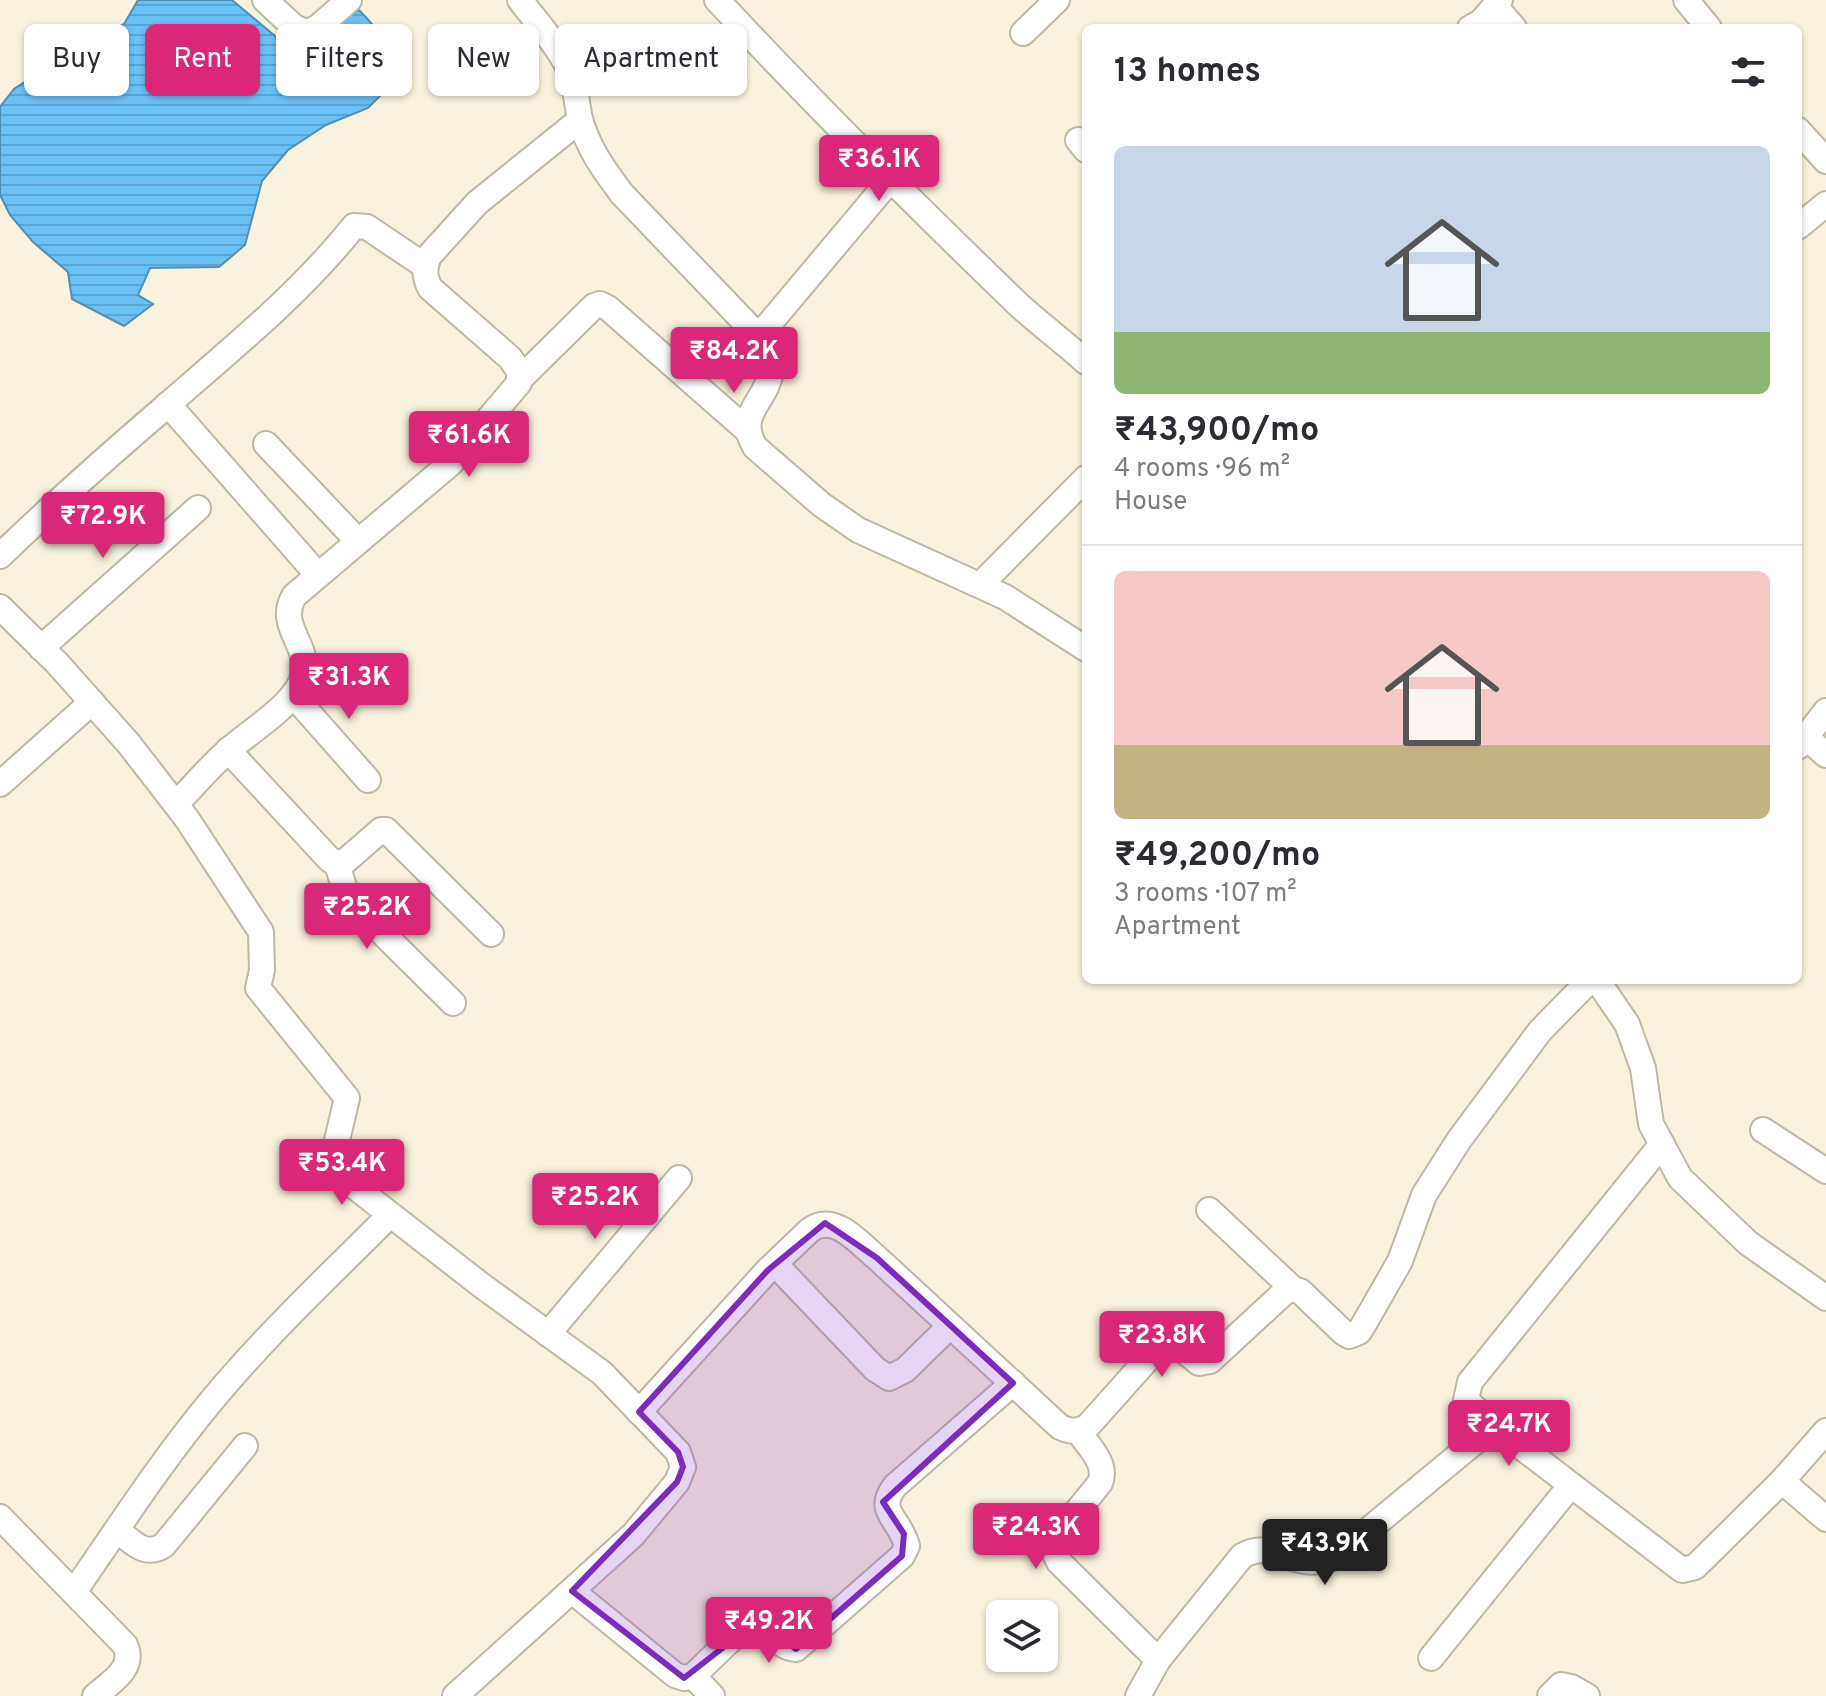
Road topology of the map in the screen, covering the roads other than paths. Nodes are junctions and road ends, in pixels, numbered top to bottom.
1 (265, 0) edge
2 (349, 0) edge
3 (520, 0) edge
4 (717, 0) edge
5 (1057, 0) edge
6 (1686, 0) edge
7 (1498, 3) edge
8 (1477, 24) edge
9 (1511, 24) edge
10 (1706, 24) edge
11 (1023, 33) dead end
12 (580, 120) junction
13 (1802, 134) edge
14 (1826, 161) edge
15 (890, 180) junction
16 (1826, 204) edge
17 (1802, 224) edge
18 (425, 266) junction
19 (759, 336) junction
20 (1082, 357) edge
21 (519, 380) junction
22 (168, 404) junction
23 (748, 431) junction
24 (266, 444) dead end
25 (1082, 482) edge
26 (198, 508) dead end
27 (358, 541) junction
28 (0, 556) edge
29 (317, 574) junction
30 (980, 585) junction
31 (0, 607) edge
32 (1082, 646) edge
33 (41, 648) junction
34 (293, 695) junction
35 (92, 702) junction
36 (1826, 711) edge
37 (1802, 742) edge
38 (228, 750) junction
39 (1826, 755) edge
40 (368, 780) dead end
41 (0, 784) edge
42 (176, 804) junction
43 (337, 864) junction
44 (491, 934) dead end
45 (1586, 984) edge
46 (1600, 984) edge
47 (453, 1003) dead end
48 (1763, 1130) dead end
49 (1662, 1144) junction
50 (1826, 1171) edge
51 (679, 1178) dead end
52 (1209, 1210) dead end
53 (390, 1215) junction
54 (775, 1264) junction
55 (1293, 1289) junction
56 (1826, 1298) edge
57 (950, 1326) junction
58 (548, 1334) junction
59 (1013, 1383) junction
60 (639, 1412) junction
61 (1494, 1426) junction
62 (1078, 1431) junction
63 (1826, 1431) edge
64 (245, 1446) dead end
65 (1782, 1481) junction
66 (1571, 1485) junction
67 (0, 1517) edge
68 (1826, 1519) edge
69 (117, 1530) junction
70 (572, 1591) junction
71 (74, 1592) junction
72 (1431, 1658) dead end
73 (1158, 1660) junction
74 (693, 1676) junction
75 (95, 1696) edge
76 (455, 1696) edge
77 (712, 1696) edge
78 (1138, 1696) edge
79 (1550, 1696) edge
80 (1587, 1696) edge

1 - 2 street
3 - 12 street
4 - 15 street
5 - 11 street
6 - 10 street
7 - 8 street
7 - 9 street
12 - 18 street
12 - 19 street
13 - 14 street
15 - 19 street
15 - 20 street
16 - 17 street
18 - 21 street
18 - 22 street
19 - 23 street
21 - 23 street
21 - 27 street
22 - 28 street
22 - 29 street
23 - 30 street
24 - 27 street
25 - 30 street
26 - 33 street
27 - 29 street
29 - 34 street
30 - 32 street
31 - 33 street
33 - 35 street
34 - 38 street
34 - 40 street
35 - 41 street
35 - 42 street
36 - 37 street
37 - 39 street
38 - 42 street
38 - 43 street
42 - 53 street
43 - 44 street
43 - 47 street
45 - 55 street
46 - 49 street
48 - 50 street
49 - 56 street
49 - 61 street
51 - 58 street
52 - 55 street
53 - 58 street
53 - 69 street
54 - 57 street
54 - 57 street
54 - 60 street
55 - 62 street
57 - 59 street
58 - 60 street
59 - 62 street
59 - 74 street
60 - 70 street
61 - 66 street
61 - 73 street
62 - 73 street
63 - 65 street
64 - 69 street
65 - 66 street
65 - 68 street
66 - 72 street
67 - 71 street
69 - 71 street
70 - 74 street
70 - 76 street
71 - 75 street
73 - 78 street
74 - 77 street
79 - 80 street

